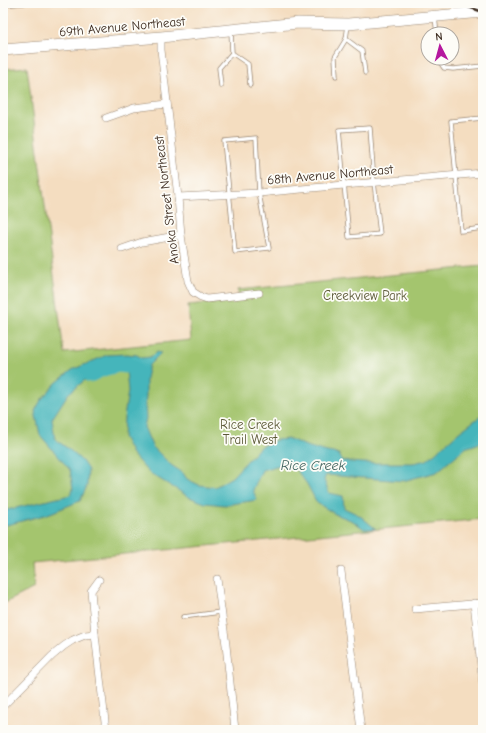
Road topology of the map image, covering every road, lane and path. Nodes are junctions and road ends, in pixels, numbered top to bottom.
1 (24, 3) edge
2 (3, 5) edge
3 (483, 12) edge
4 (435, 16) junction
5 (348, 24) junction
6 (436, 26) edge
7 (231, 30) junction
8 (161, 37) junction
9 (346, 39) junction
10 (3, 50) edge
11 (232, 53) junction
12 (443, 66) edge
13 (483, 66) edge
14 (365, 73) dead end
15 (336, 76) dead end
16 (250, 85) dead end
17 (221, 86) dead end
18 (167, 104) junction
19 (106, 118) dead end
20 (483, 119) edge
21 (483, 173) edge
22 (456, 176) junction
23 (374, 182) junction
24 (344, 185) junction
25 (260, 193) junction
26 (229, 195) junction
27 (178, 197) junction
28 (483, 228) edge
29 (181, 235) junction
30 (122, 249) dead end
31 (259, 293) dead end
32 (341, 571) dead end
33 (217, 579) dead end
34 (99, 580) dead end
35 (483, 602) edge
36 (474, 603) junction
37 (415, 608) dead end
38 (221, 612) junction
39 (183, 617) dead end
40 (95, 634) junction
41 (483, 684) edge
42 (3, 706) edge
43 (106, 730) edge
44 (234, 730) edge
45 (361, 730) edge

1 - 2 lane
3 - 4 street, 69th Avenue Northeast
4 - 5 street, 69th Avenue Northeast
4 - 6 lane
5 - 7 street, 69th Avenue Northeast
5 - 9 lane
7 - 8 street, 69th Avenue Northeast
7 - 11 lane
8 - 10 street, 69th Avenue Northeast
8 - 18 street, Anoka Street Northeast
9 - 14 lane
9 - 15 lane
11 - 16 lane
11 - 17 lane
12 - 13 lane
18 - 19 street
18 - 27 street, Anoka Street Northeast
20 - 22 lane
21 - 22 street, 68th Avenue Northeast
22 - 23 street, 68th Avenue Northeast
22 - 28 lane
23 - 24 street, 68th Avenue Northeast
23 - 24 lane
23 - 24 lane
24 - 25 street, 68th Avenue Northeast
25 - 26 street, 68th Avenue Northeast
25 - 26 lane
25 - 26 lane
26 - 27 street, 68th Avenue Northeast
27 - 29 street, Anoka Street Northeast
29 - 30 street
29 - 31 street, Anoka Street Northeast
32 - 45 street
33 - 38 street
34 - 40 street
35 - 36 street
36 - 37 street
36 - 41 street
38 - 39 lane
38 - 44 street
40 - 42 street
40 - 43 street

